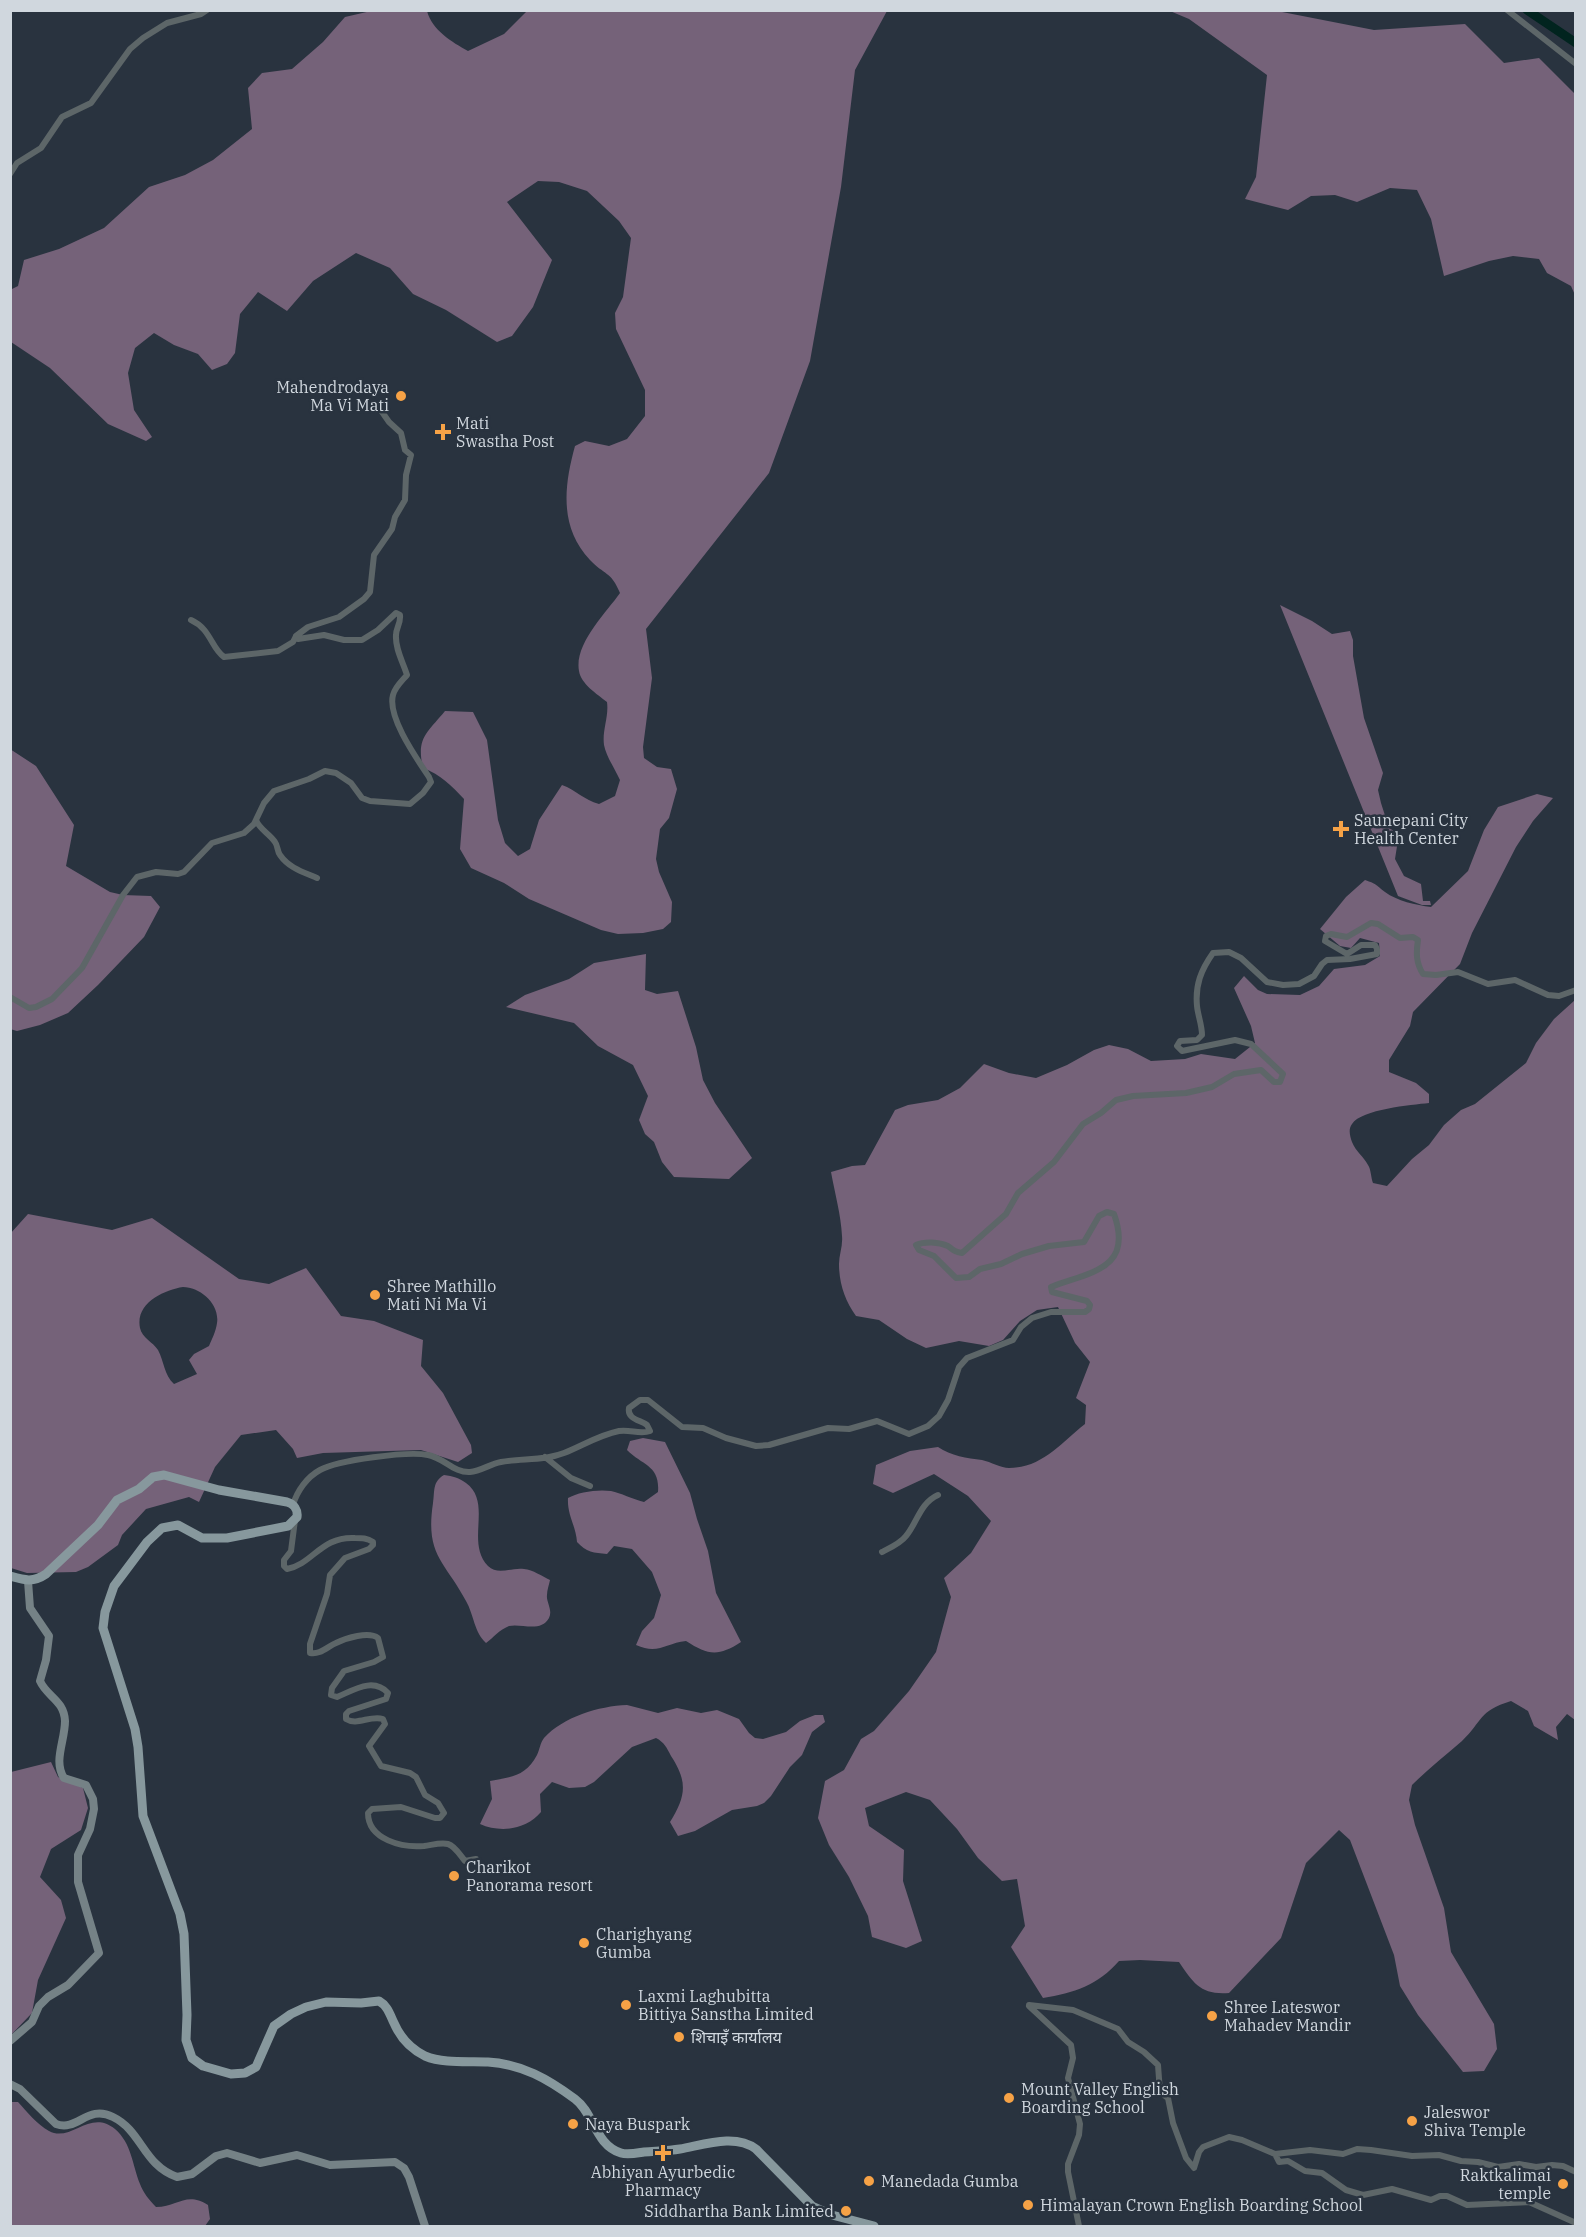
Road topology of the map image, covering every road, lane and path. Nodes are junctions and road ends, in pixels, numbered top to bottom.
1 (207, 10) edge
2 (1507, 10) edge
3 (1575, 64) edge
4 (10, 174) edge
5 (380, 409) dead end
6 (191, 620) dead end
7 (296, 636) junction
8 (256, 820) junction
9 (317, 878) dead end
10 (1575, 990) edge
11 (10, 998) edge
12 (545, 1457) junction
13 (590, 1486) dead end
14 (938, 1495) dead end
15 (293, 1505) junction
16 (295, 1520) junction
17 (882, 1552) dead end
18 (10, 1576) edge
19 (28, 1581) junction
20 (476, 1859) dead end
21 (10, 2041) edge
22 (10, 2084) edge
23 (1275, 2154) junction
24 (1575, 2172) edge
25 (842, 2217) junction
26 (1575, 2223) edge
27 (425, 2226) edge
28 (852, 2226) edge
29 (874, 2226) edge
30 (1079, 2226) edge

1 - 4 street
2 - 3 street
5 - 7 street
6 - 7 street
7 - 8 street
8 - 9 street
8 - 11 street
10 - 12 street
12 - 13 street
12 - 15 street
14 - 17 street
15 - 16 main road
15 - 19 main road
16 - 20 street
16 - 25 main road
18 - 19 main road
19 - 21 main road
22 - 27 main road
23 - 24 street
23 - 26 street
23 - 30 street
25 - 28 street
25 - 29 main road

